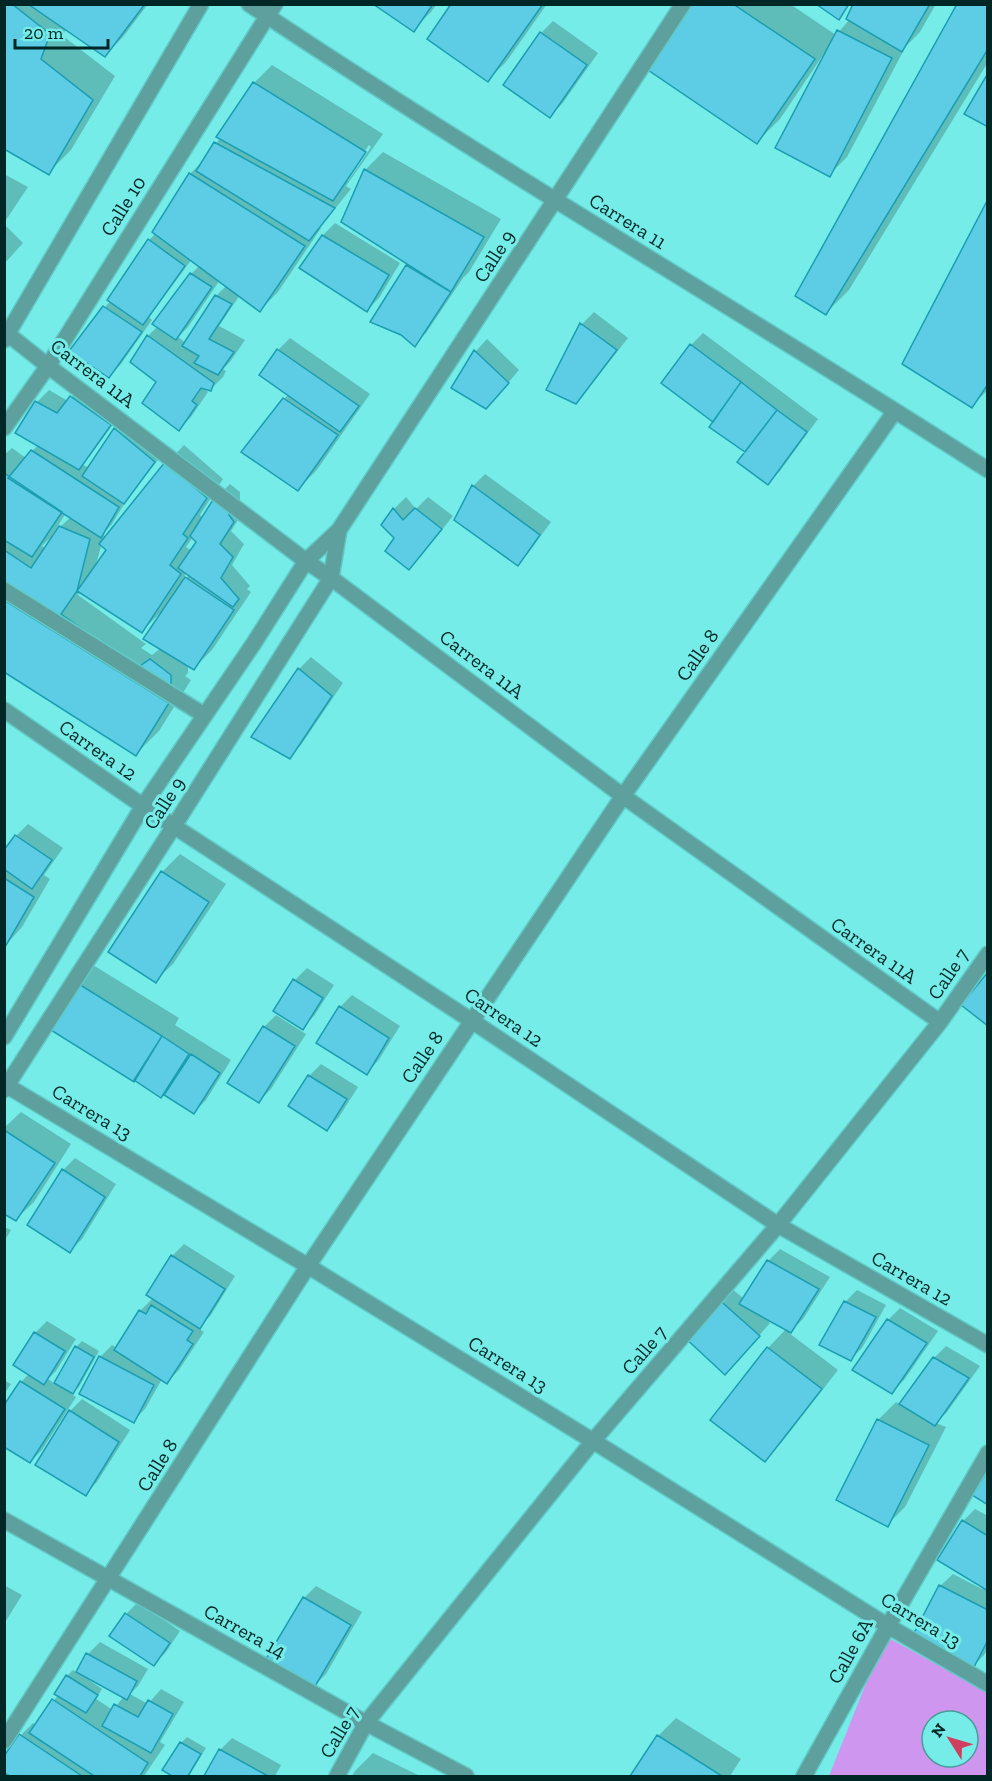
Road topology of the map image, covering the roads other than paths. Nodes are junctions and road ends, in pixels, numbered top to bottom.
1 (201, 4) edge
2 (249, 4) edge
3 (683, 4) edge
4 (271, 11) edge
5 (555, 201) junction
6 (6, 335) edge
7 (48, 366) junction
8 (895, 411) junction
9 (4, 428) edge
10 (987, 470) edge
11 (339, 530) junction
12 (306, 561) junction
13 (331, 578) junction
14 (4, 590) edge
15 (4, 710) edge
16 (204, 715) junction
17 (623, 796) junction
18 (143, 806) junction
19 (174, 826) junction
20 (987, 954) edge
21 (472, 1021) junction
22 (940, 1022) junction
23 (4, 1037) edge
24 (5, 1087) edge
25 (778, 1225) junction
26 (308, 1266) junction
27 (987, 1345) edge
28 (593, 1441) junction
29 (987, 1453) edge
30 (4, 1520) edge
31 (109, 1580) junction
32 (888, 1626) junction
33 (987, 1684) edge
34 (366, 1723) junction
35 (4, 1741) edge
36 (337, 1776) edge
37 (466, 1776) edge
38 (804, 1776) edge

1 - 6 street
2 - 4 street, Carrera 11
3 - 5 street, Calle 9
4 - 5 street, Carrera 11
4 - 7 street, Calle 10
5 - 8 street, Carrera 11
5 - 11 street, Calle 9
6 - 7 street, Carrera 11A
7 - 9 street, Calle 10
7 - 12 street, Carrera 11A
8 - 10 street, Carrera 11
8 - 17 street, Calle 8
11 - 12 street, Calle 9
11 - 13 street, Calle 9
12 - 13 street, Carrera 11A
12 - 16 street, Calle 9
13 - 17 street, Carrera 11A
13 - 19 street, Calle 9
14 - 16 street
15 - 18 street, Carrera 12
16 - 18 street, Calle 9
17 - 21 street, Calle 8
17 - 22 street, Carrera 11A
18 - 19 street, Carrera 12
18 - 23 street, Calle 9
19 - 21 street, Carrera 12
19 - 24 street, Calle 9
20 - 22 street, Calle 7
21 - 25 street, Carrera 12
21 - 26 street, Calle 8
22 - 25 street, Calle 7
24 - 26 street, Carrera 13
25 - 27 street, Carrera 12
25 - 28 street, Calle 7
26 - 28 street, Carrera 13
26 - 31 street, Calle 8
28 - 32 street, Carrera 13
28 - 34 street, Calle 7
29 - 32 street, Calle 6A
30 - 31 street, Carrera 14
31 - 34 street, Carrera 14
31 - 35 street, Calle 8
32 - 33 street, Carrera 13
32 - 38 street, Calle 6A
34 - 36 street, Calle 7
34 - 37 street, Carrera 14

